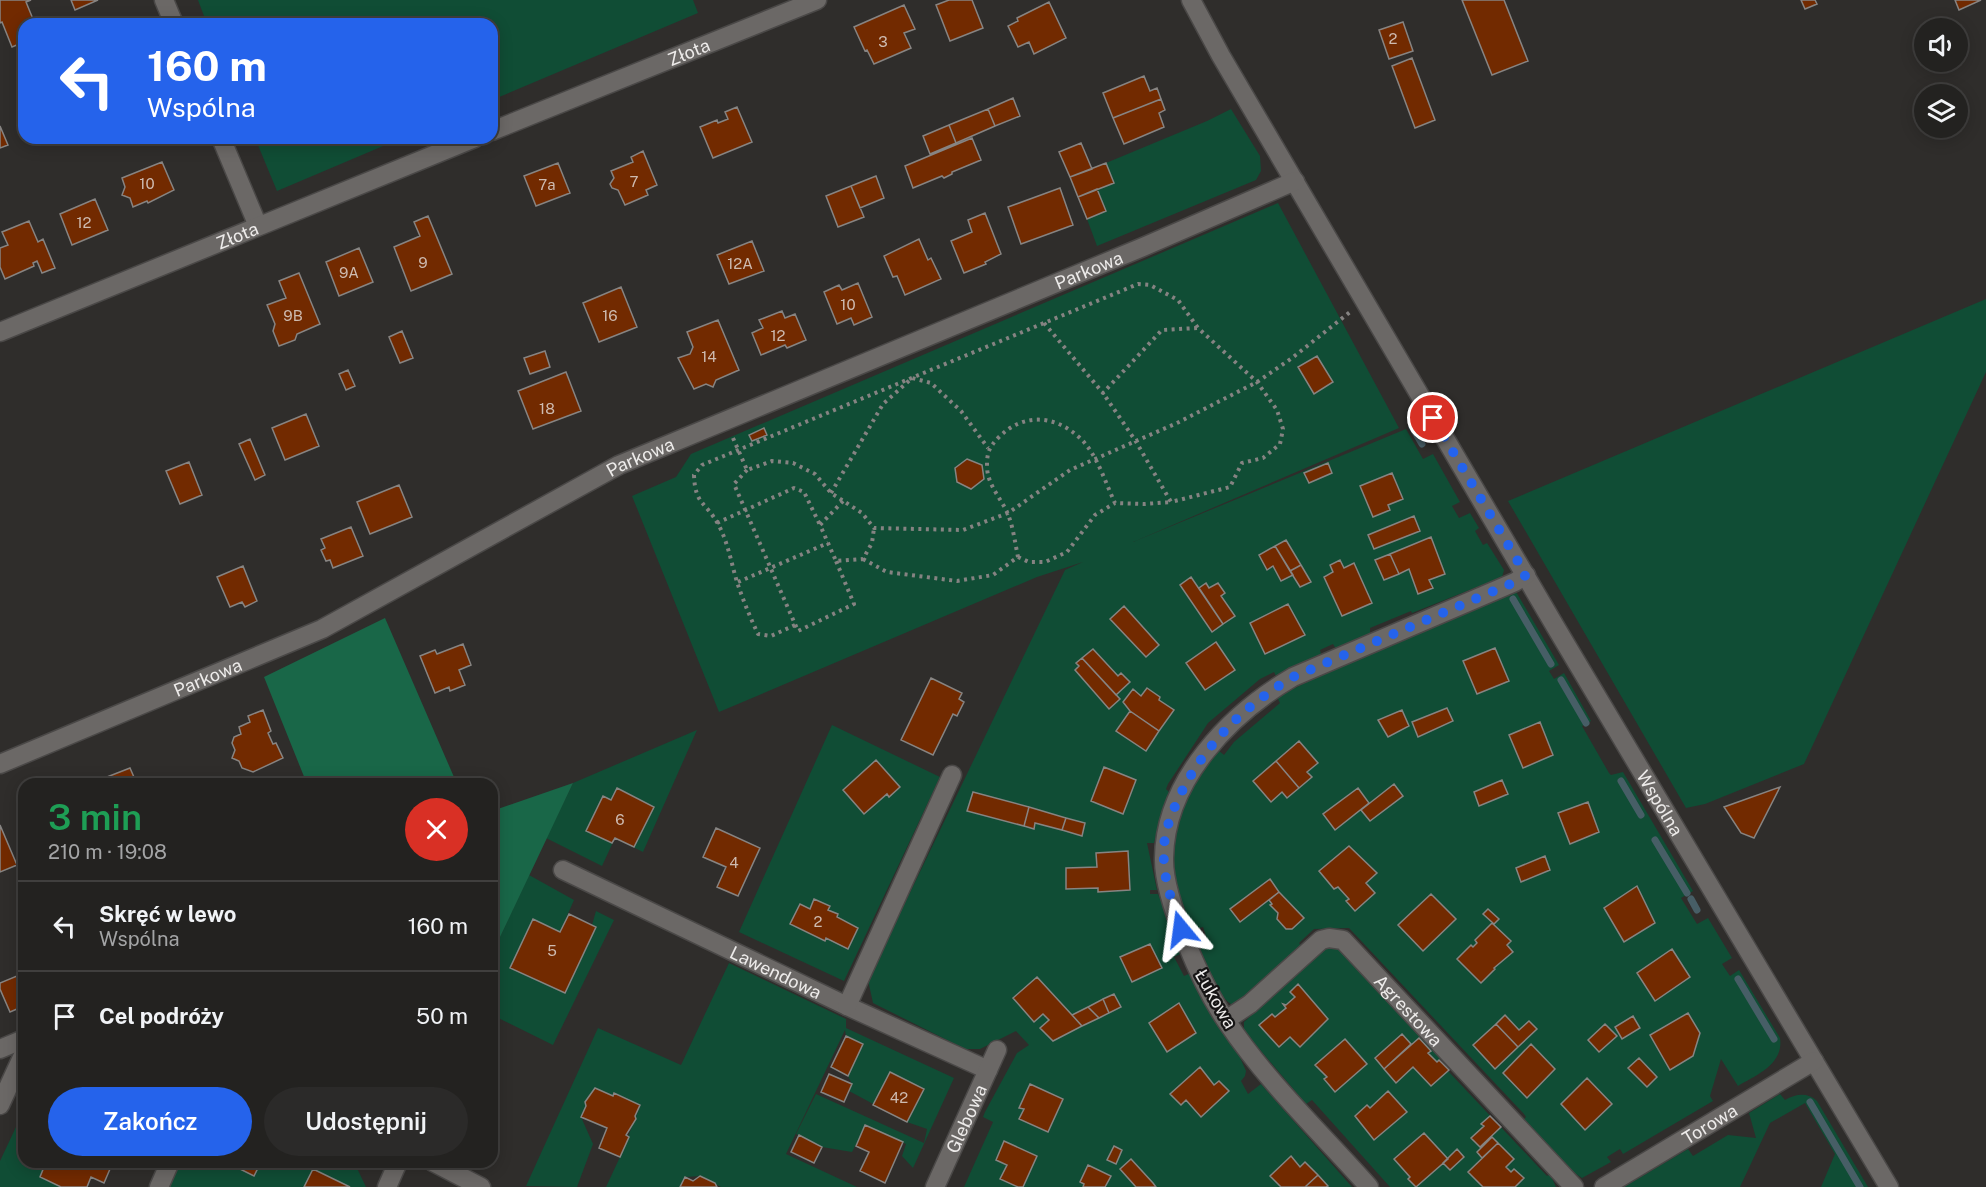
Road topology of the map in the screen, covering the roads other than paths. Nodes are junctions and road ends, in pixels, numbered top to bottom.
1 (164, 0) edge
2 (817, 0) edge
3 (1191, 0) edge
4 (172, 18) edge
5 (498, 129) edge
6 (224, 144) edge
7 (460, 144) edge
8 (1295, 181) junction
9 (258, 226) junction
10 (0, 332) edge
11 (1526, 575) junction
12 (0, 764) edge
13 (952, 776) dead end
14 (563, 870) dead end
15 (847, 1005) junction
16 (1226, 1020) junction
17 (18, 1042) edge
18 (0, 1049) edge
19 (998, 1050) dead end
20 (1814, 1061) junction
21 (18, 1066) edge
22 (988, 1070) junction
23 (0, 1105) edge
24 (167, 1168) edge
25 (395, 1168) edge
26 (445, 1168) edge
27 (159, 1187) edge
28 (387, 1187) edge
29 (481, 1187) edge
30 (934, 1187) edge
31 (1369, 1187) edge
32 (1574, 1187) edge
33 (1604, 1187) edge
34 (1889, 1187) edge

1 - 4 street
2 - 5 street, Złota
3 - 8 street, Wspólna
6 - 9 street
7 - 9 street, Złota
8 - 11 street, Wspólna
8 - 12 street, Parkowa
9 - 10 street, Złota
11 - 16 street, Łukowa
11 - 20 street, Wspólna
13 - 15 street
14 - 15 street, Lawendowa
15 - 22 street, Lawendowa
16 - 31 street, Łukowa
16 - 32 street, Agrestowa
17 - 18 street
19 - 22 street, Glebowa
20 - 33 street, Torowa
20 - 34 street, Wspólna
21 - 23 street
22 - 30 street, Glebowa
24 - 27 street
25 - 28 street
26 - 29 street

